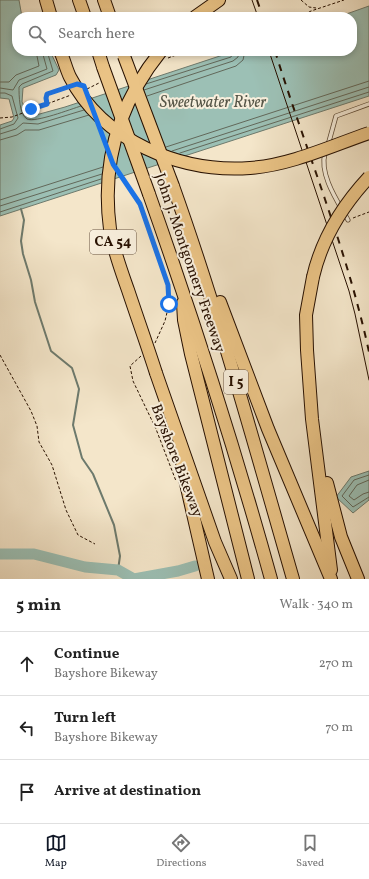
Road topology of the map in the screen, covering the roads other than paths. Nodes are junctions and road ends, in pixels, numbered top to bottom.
1 (79, 0) edge
2 (104, 0) edge
3 (219, 0) edge
4 (83, 12) edge
5 (108, 12) edge
6 (202, 12) edge
7 (62, 56) edge
8 (100, 56) edge
9 (125, 56) edge
10 (162, 56) edge
11 (369, 104) edge
12 (369, 132) edge
13 (369, 177) edge
14 (348, 220) road end
15 (203, 269) junction
16 (183, 290) junction
17 (310, 390) junction
18 (169, 412) junction
19 (247, 576) edge
20 (208, 579) edge
21 (231, 579) edge
22 (271, 579) edge
23 (293, 579) edge
24 (332, 579) edge
25 (358, 579) edge

1 - 4 highway
2 - 5 highway
3 - 6 highway
7 - 12 highway, bridge
8 - 16 highway, John J. Montgomery Freeway / I 5, bridge
9 - 15 highway, John J. Montgomery Freeway / I 5, bridge
10 - 18 highway, CA 54, bridge
11 - 14 lane
13 - 17 highway, bridge
15 - 23 highway, John J. Montgomery Freeway / I 5
15 - 24 highway
16 - 19 highway
16 - 22 highway, John J. Montgomery Freeway / I 5
17 - 24 highway
17 - 25 highway
18 - 20 highway
18 - 21 highway

